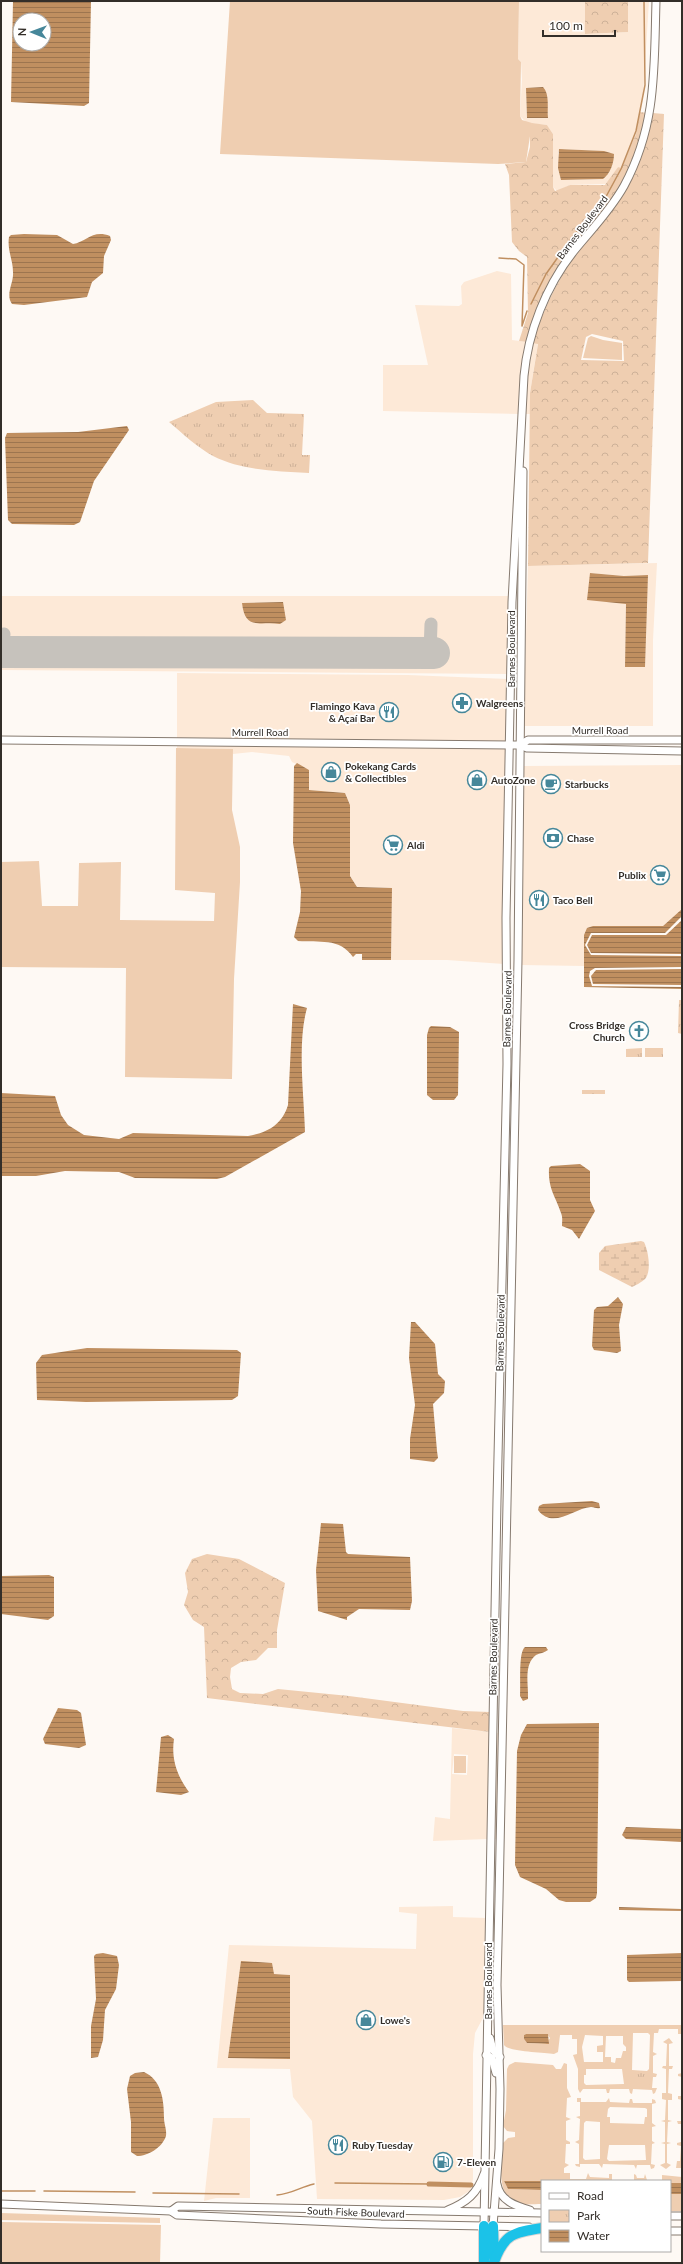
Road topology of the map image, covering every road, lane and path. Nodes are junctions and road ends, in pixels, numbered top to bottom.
1 (656, 1) edge
2 (521, 440) junction
3 (1, 740) edge
4 (682, 740) edge
5 (510, 744) junction
6 (520, 744) junction
7 (682, 751) edge
8 (509, 781) junction
9 (508, 866) junction
10 (519, 870) junction
11 (518, 933) junction
12 (509, 1067) junction
13 (516, 1080) junction
14 (514, 1139) junction
15 (496, 1500) junction
16 (504, 1595) junction
17 (495, 1602) junction
18 (503, 1647) junction
19 (488, 1966) junction
20 (486, 2055) junction
21 (500, 2057) junction
22 (499, 2140) junction
23 (486, 2168) junction
24 (496, 2182) junction
25 (1, 2204) edge
26 (171, 2211) junction
27 (443, 2212) junction
28 (485, 2212) junction
29 (494, 2212) junction
30 (541, 2213) edge
31 (671, 2216) edge
32 (682, 2216) edge
33 (489, 2226) junction
34 (541, 2228) edge
35 (541, 2228) edge
36 (671, 2231) edge
37 (682, 2231) edge
38 (491, 2263) edge

1 - 2 main road, Barnes Boulevard
2 - 5 main road, Barnes Boulevard
2 - 6 main road, Barnes Boulevard
3 - 5 main road, Murrell Road
4 - 6 main road, Murrell Road
5 - 6 main road, Murrell Road
5 - 8 main road, Barnes Boulevard
6 - 7 main road, Murrell Road
6 - 10 main road, Barnes Boulevard
8 - 9 main road, Barnes Boulevard
8 - 10 main road
9 - 11 main road
9 - 12 main road, Barnes Boulevard
10 - 11 main road, Barnes Boulevard
11 - 13 main road, Barnes Boulevard
12 - 13 main road
12 - 14 main road
12 - 15 main road, Barnes Boulevard
13 - 14 main road, Barnes Boulevard
14 - 16 main road, Barnes Boulevard
15 - 16 main road
15 - 17 main road, Barnes Boulevard
16 - 18 main road, Barnes Boulevard
17 - 18 main road
17 - 19 main road, Barnes Boulevard
18 - 21 main road, Barnes Boulevard
19 - 20 main road, Barnes Boulevard
19 - 21 main road
20 - 22 main road
20 - 23 main road, Barnes Boulevard
21 - 22 main road, Barnes Boulevard
22 - 24 main road, Barnes Boulevard
23 - 27 main road
23 - 28 main road, Barnes Boulevard
24 - 29 main road, Barnes Boulevard
24 - 30 main road
25 - 26 main road, South Fiske Boulevard
26 - 27 main road, South Fiske Boulevard
26 - 33 main road, South Fiske Boulevard
27 - 28 main road, South Fiske Boulevard
28 - 29 main road, South Fiske Boulevard
28 - 33 main road, Barnes Boulevard
29 - 30 main road, South Fiske Boulevard
29 - 33 main road, Barnes Boulevard
31 - 32 main road
33 - 34 main road, South Fiske Boulevard
33 - 38 highway
35 - 38 highway
36 - 37 main road

